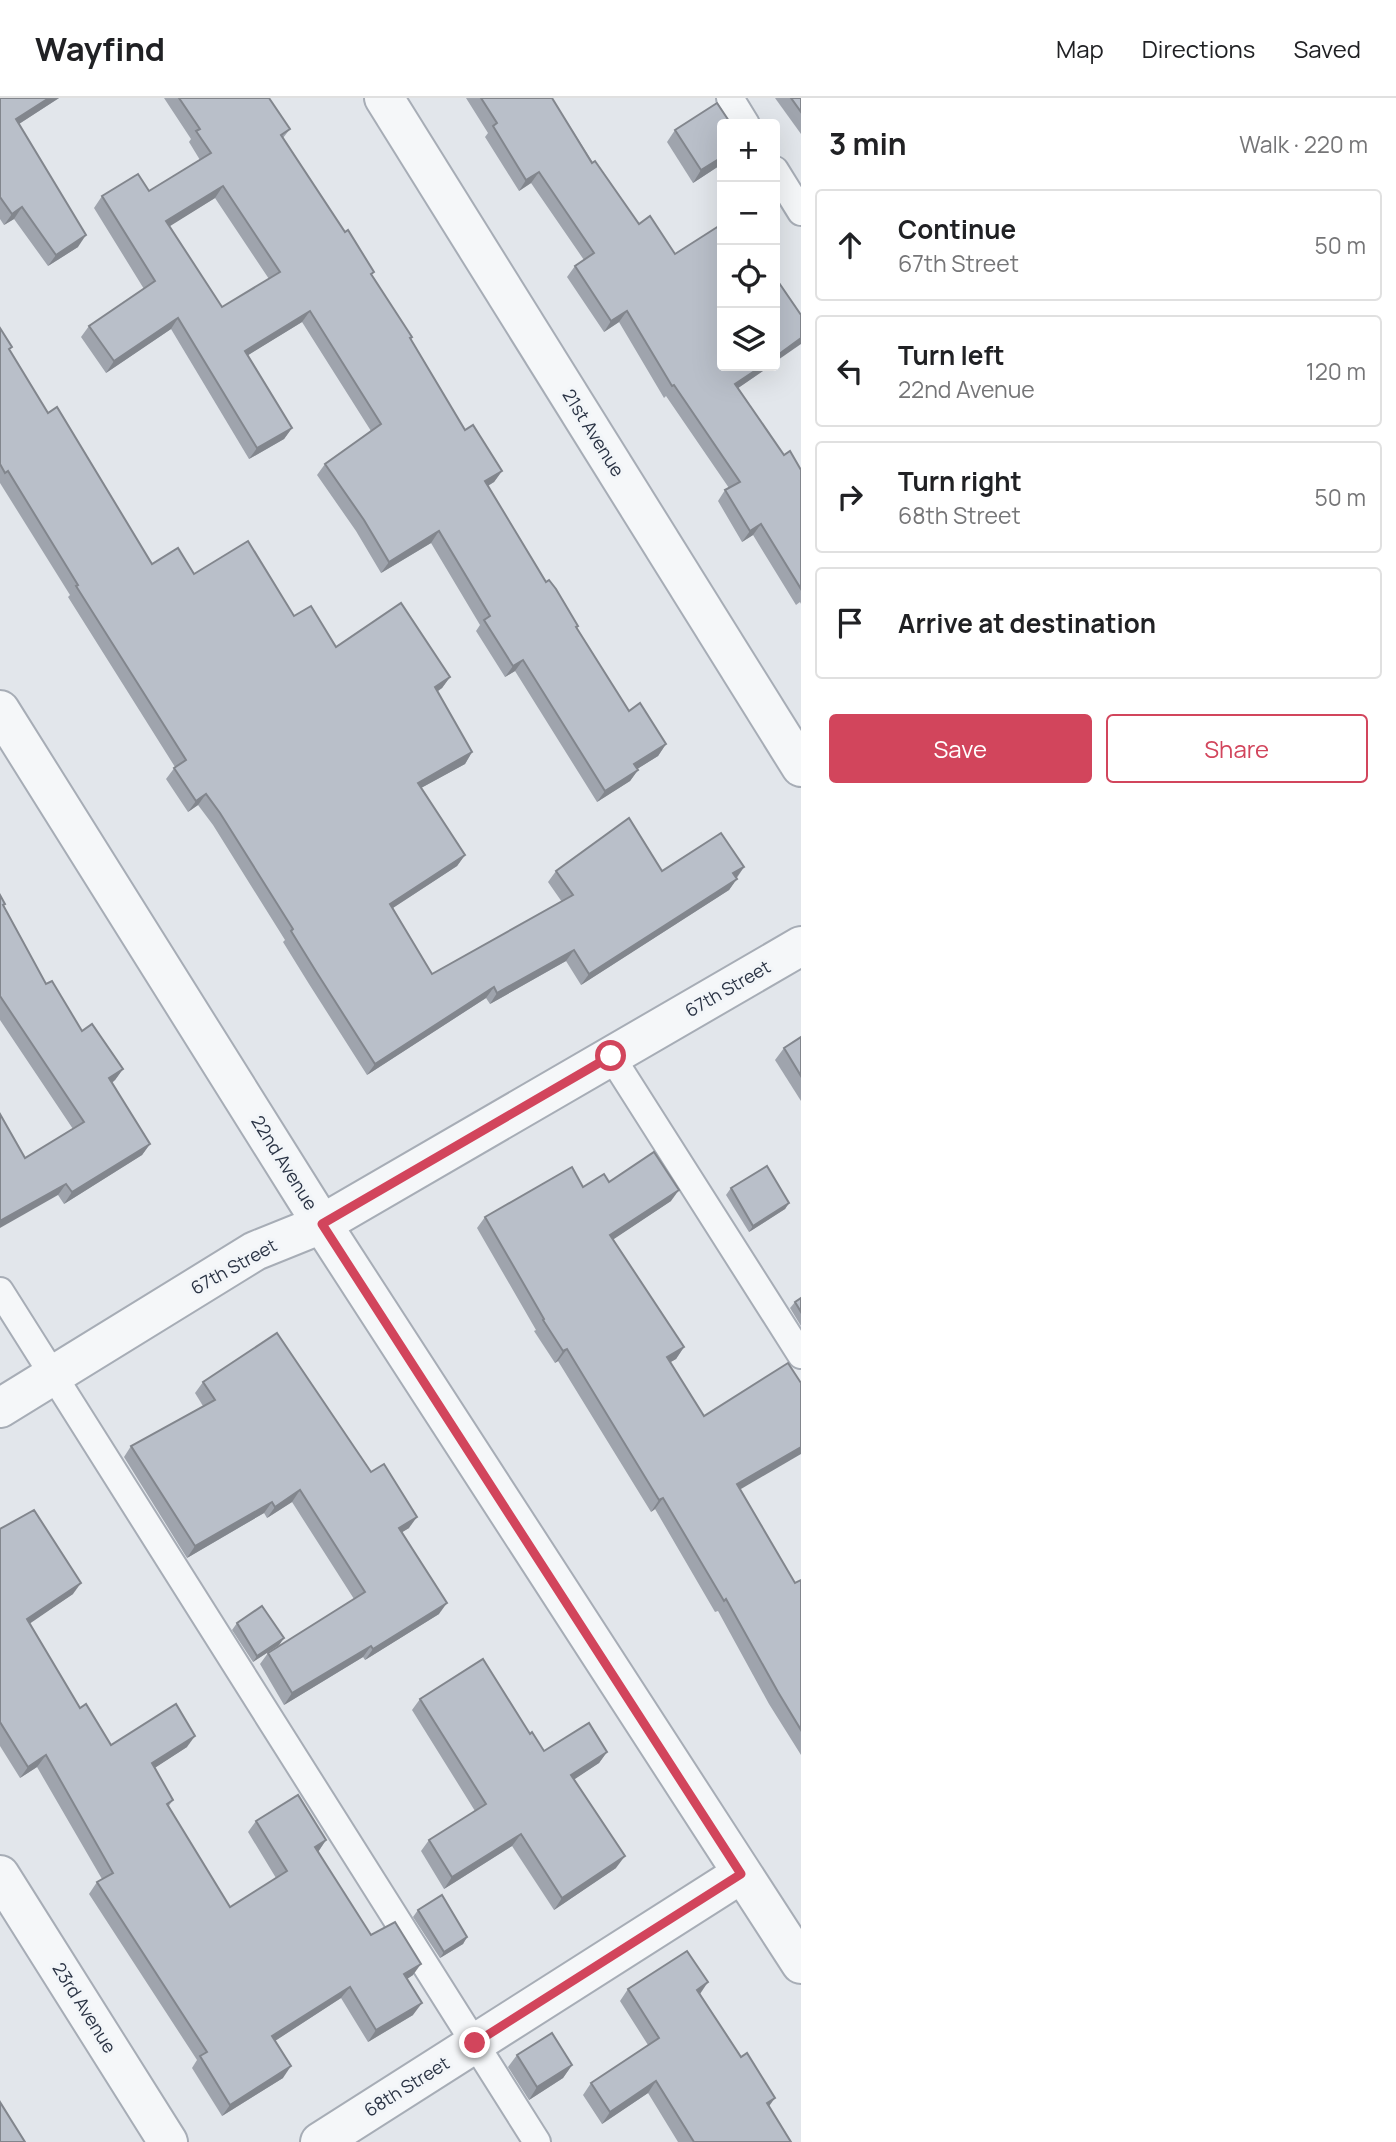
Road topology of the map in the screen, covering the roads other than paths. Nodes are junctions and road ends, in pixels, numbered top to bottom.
1 (384, 98) edge
2 (730, 98) edge
3 (743, 119) edge
4 (780, 178) edge
5 (801, 212) edge
6 (0, 710) edge
7 (801, 767) edge
8 (801, 946) edge
9 (611, 1056) junction
10 (322, 1224) junction
11 (0, 1292) edge
12 (801, 1355) edge
13 (53, 1375) junction
14 (0, 1408) edge
15 (741, 1874) junction
16 (0, 1875) edge
17 (801, 1965) edge
18 (475, 2043) junction
19 (168, 2142) edge
20 (320, 2142) edge
21 (537, 2142) edge

1 - 7 street, 21st Avenue
2 - 3 lane
4 - 5 lane
6 - 10 street, 22nd Avenue
8 - 9 street, 67th Street
9 - 10 street, 67th Street
9 - 12 lane
10 - 13 street, 67th Street
10 - 15 street, 22nd Avenue
11 - 13 lane
13 - 14 street, 67th Street
13 - 18 lane
15 - 17 street, 22nd Avenue
15 - 18 street, 68th Street
16 - 19 street, 23rd Avenue
18 - 20 street, 68th Street
18 - 21 lane

